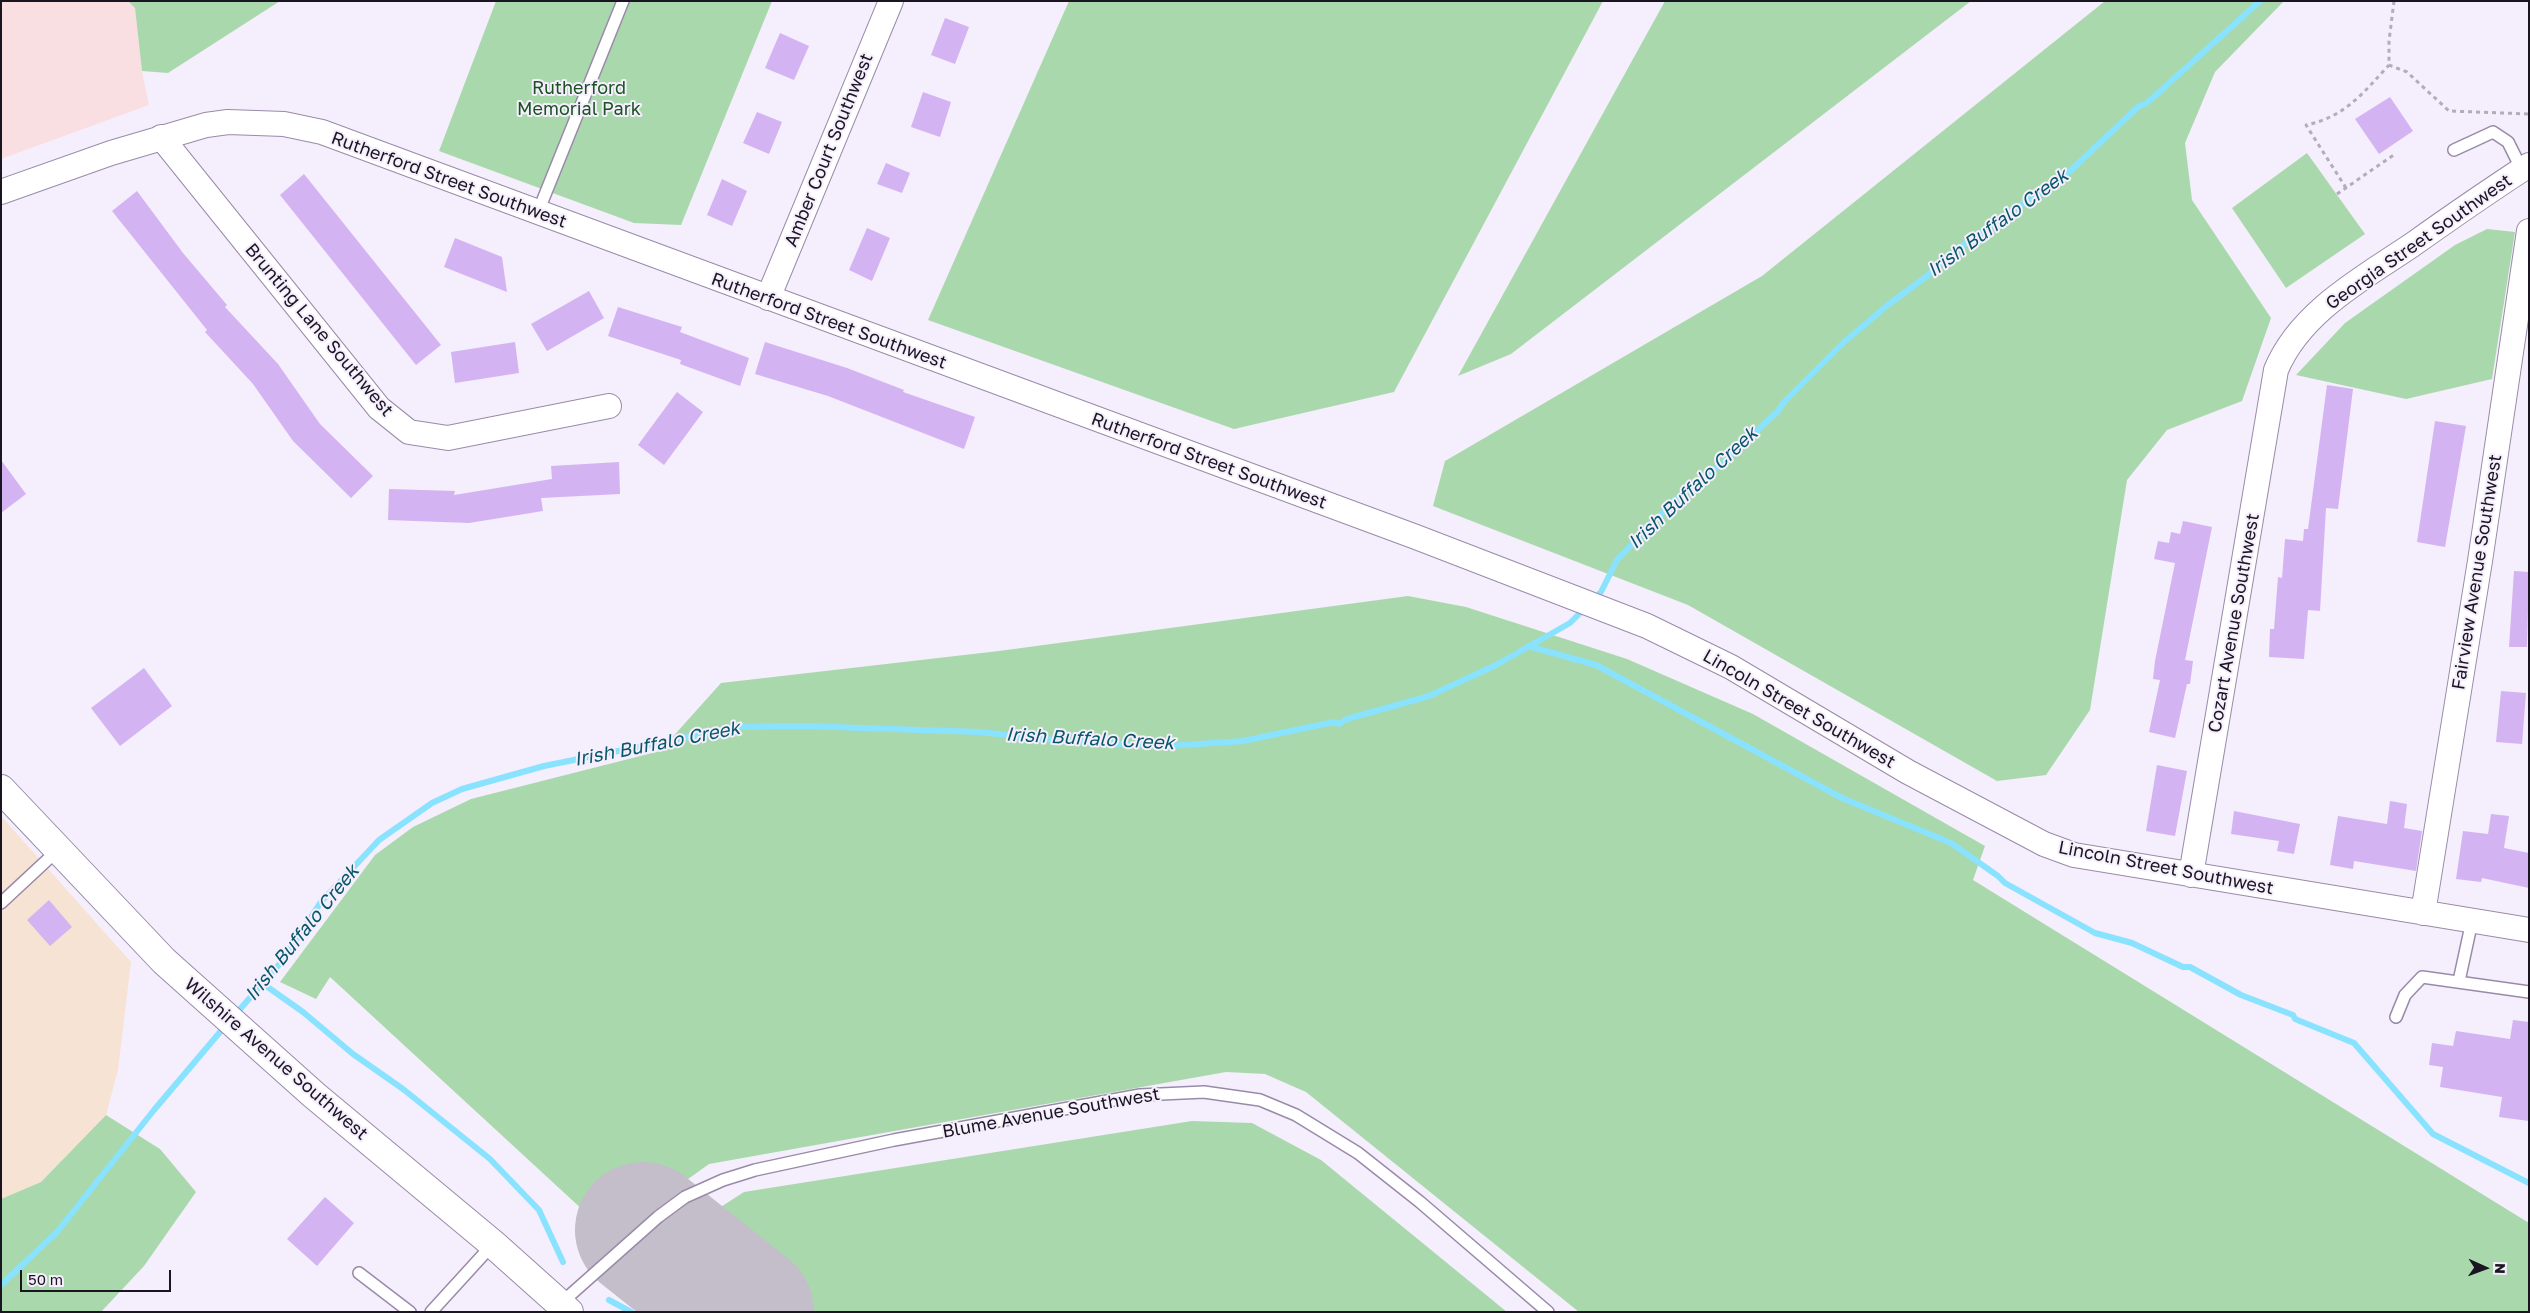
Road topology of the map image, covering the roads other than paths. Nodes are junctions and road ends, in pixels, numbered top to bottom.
1 (623, 1) edge
2 (891, 1) edge
3 (161, 137) junction
4 (2454, 150) dead end
5 (2525, 168) edge
6 (1, 192) edge
7 (538, 212) junction
8 (2529, 231) edge
9 (768, 298) junction
10 (2276, 370) joint
11 (609, 406) dead end
12 (1647, 626) joint
13 (1, 789) edge
14 (59, 849) junction
15 (2191, 875) junction
16 (3, 897) edge
17 (2424, 913) junction
18 (2472, 921) junction
19 (2529, 930) edge
20 (2459, 981) junction
21 (2529, 992) edge
22 (2396, 1017) dead end
23 (493, 1244) junction
24 (359, 1273) dead end
25 (565, 1309) edge
26 (410, 1312) edge
27 (431, 1312) edge
28 (1548, 1312) edge

1 - 7 lane
2 - 9 street, Amber Court Southwest
3 - 6 street, Rutherford Street Southwest
3 - 7 street, Rutherford Street Southwest
3 - 11 street, Brunting Lane Southwest
4 - 5 lane
5 - 10 street, Georgia Street Southwest
7 - 9 street, Rutherford Street Southwest
8 - 17 street, Fairview Avenue Southwest
9 - 12 street, Rutherford Street Southwest
10 - 15 street, Cozart Avenue Southwest
12 - 15 street, Lincoln Street Southwest
13 - 14 street, Wilshire Avenue Southwest
14 - 16 lane
14 - 23 street, Wilshire Avenue Southwest
15 - 17 street, Lincoln Street Southwest
17 - 18 street, Lincoln Street Southwest
18 - 19 street, Lincoln Street Southwest
18 - 20 lane
20 - 21 lane
20 - 22 lane
23 - 25 street, Wilshire Avenue Southwest
23 - 27 lane
24 - 26 lane
25 - 28 lane, Blume Avenue Southwest

